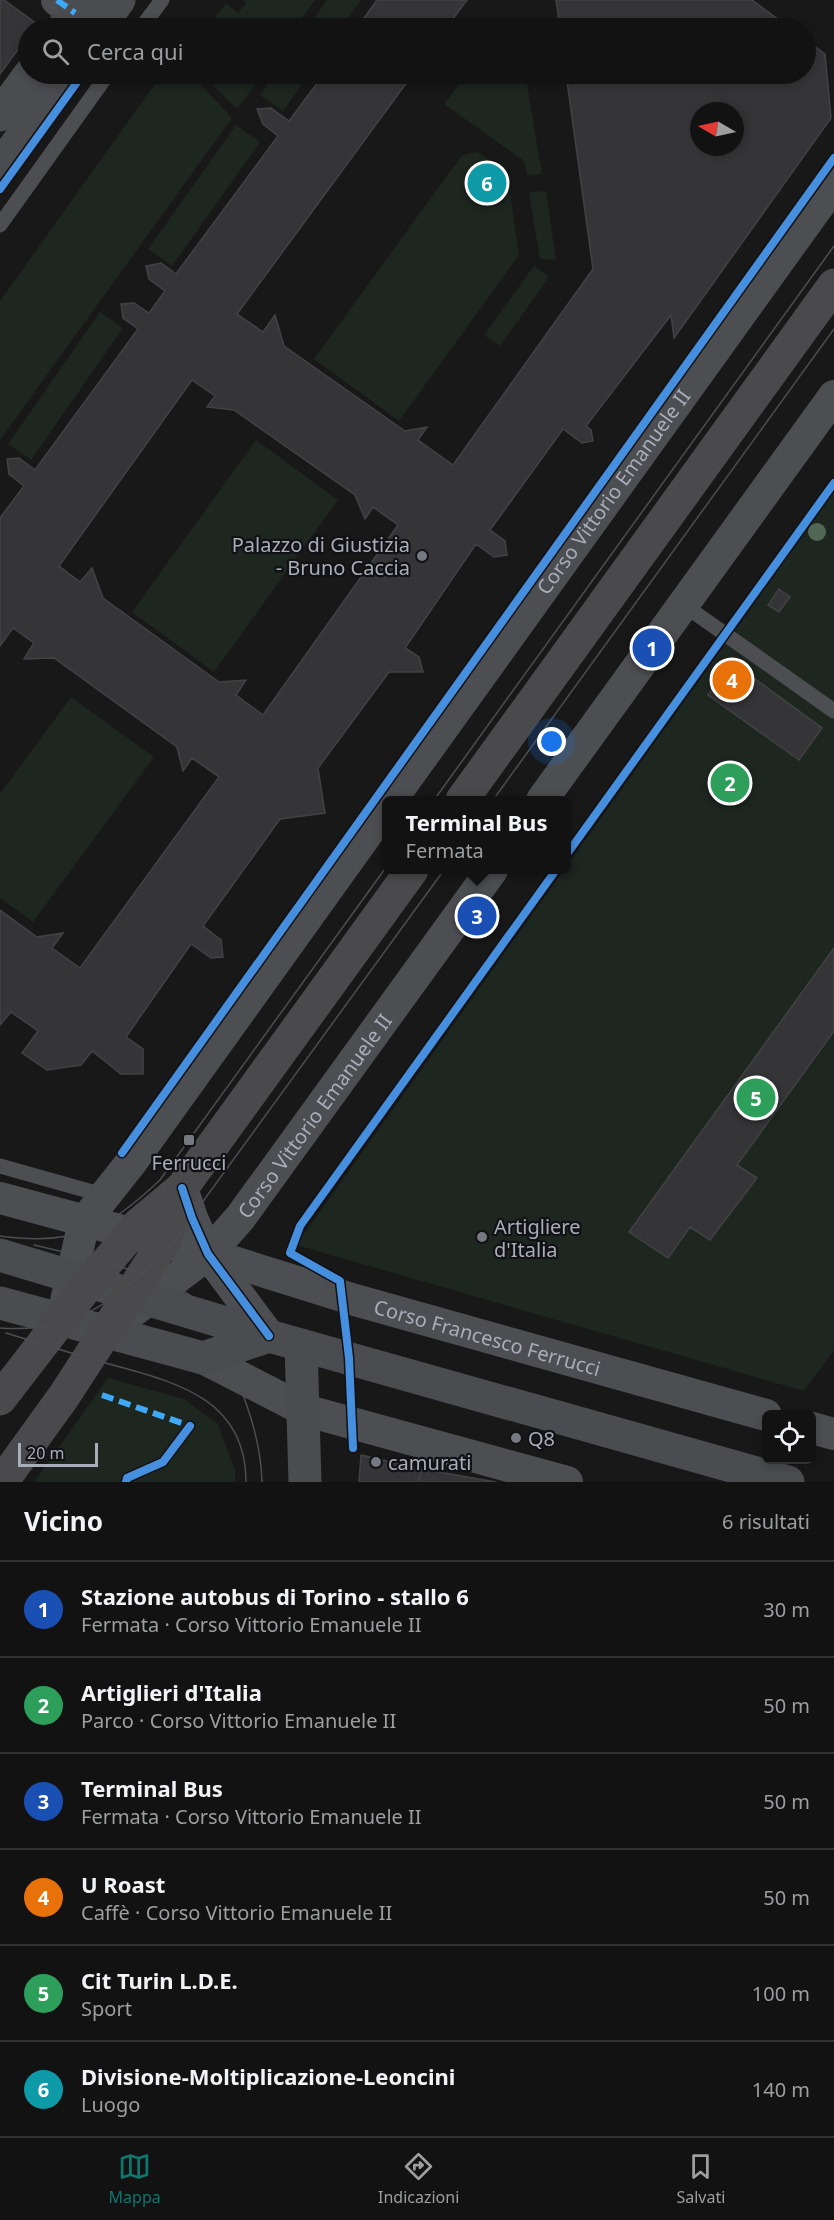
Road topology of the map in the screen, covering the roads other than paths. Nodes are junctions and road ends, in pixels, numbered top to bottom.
1 (119, 0) edge
2 (162, 0) edge
3 (78, 16) edge
4 (148, 18) edge
5 (23, 84) edge
6 (61, 84) edge
7 (100, 84) edge
8 (0, 115) edge
9 (0, 167) edge
10 (834, 184) edge
11 (5, 206) edge
12 (0, 225) edge
13 (834, 285) edge
14 (834, 396) edge
15 (684, 605) junction
16 (834, 711) edge
17 (395, 796) edge
18 (466, 796) edge
19 (546, 796) edge
20 (382, 813) edge
21 (409, 874) edge
22 (489, 874) edge
23 (0, 1166) edge
24 (182, 1188) junction
25 (103, 1195) junction
26 (0, 1198) edge
27 (84, 1222) junction
28 (132, 1233) junction
29 (164, 1242) junction
30 (208, 1254) junction
31 (0, 1255) edge
32 (81, 1279) junction
33 (141, 1296) junction
34 (0, 1302) edge
35 (61, 1320) junction
36 (105, 1332) junction
37 (269, 1336) junction
38 (301, 1345) junction
39 (203, 1358) junction
40 (0, 1399) edge
41 (304, 1410) junction
42 (762, 1414) edge
43 (816, 1429) edge
44 (834, 1434) edge
45 (2, 1482) edge
46 (305, 1482) edge
47 (567, 1482) edge
48 (788, 1482) edge

1 - 3 main road
2 - 4 lane
5 - 8 main road
6 - 9 main road
7 - 11 lane
10 - 17 street, Corso Vittorio Emanuele II
11 - 12 lane
13 - 18 main road
14 - 15 street
15 - 16 lane
15 - 19 street
20 - 25 street, Corso Vittorio Emanuele II
21 - 24 main road, Corso Vittorio Emanuele II
22 - 30 street, Corso Vittorio Emanuele II
23 - 25 lane
24 - 28 main road, Corso Vittorio Emanuele II
24 - 29 main road, Corso Vittorio Emanuele II
24 - 30 street
25 - 27 street, Corso Vittorio Emanuele II
26 - 27 street, Corso Francesco Ferrucci
27 - 28 street, Corso Francesco Ferrucci
27 - 32 street, Corso Vittorio Emanuele II
28 - 29 street, Corso Francesco Ferrucci
28 - 32 main road, Corso Vittorio Emanuele II
29 - 30 street, Corso Francesco Ferrucci
29 - 33 main road, Corso Vittorio Emanuele II
30 - 33 street, Corso Vittorio Emanuele II
30 - 37 street
30 - 42 street, Corso Francesco Ferrucci
31 - 32 main road
32 - 33 main road
32 - 35 main road, Corso Vittorio Emanuele II
33 - 36 main road, Corso Vittorio Emanuele II
33 - 37 main road
34 - 35 main road
35 - 36 main road
35 - 40 main road, Corso Vittorio Emanuele II
36 - 39 main road
36 - 45 main road, Corso Vittorio Emanuele II
37 - 38 main road
37 - 39 main road
38 - 41 main road
38 - 48 main road
39 - 41 street
41 - 46 main road
41 - 47 street
43 - 44 street

